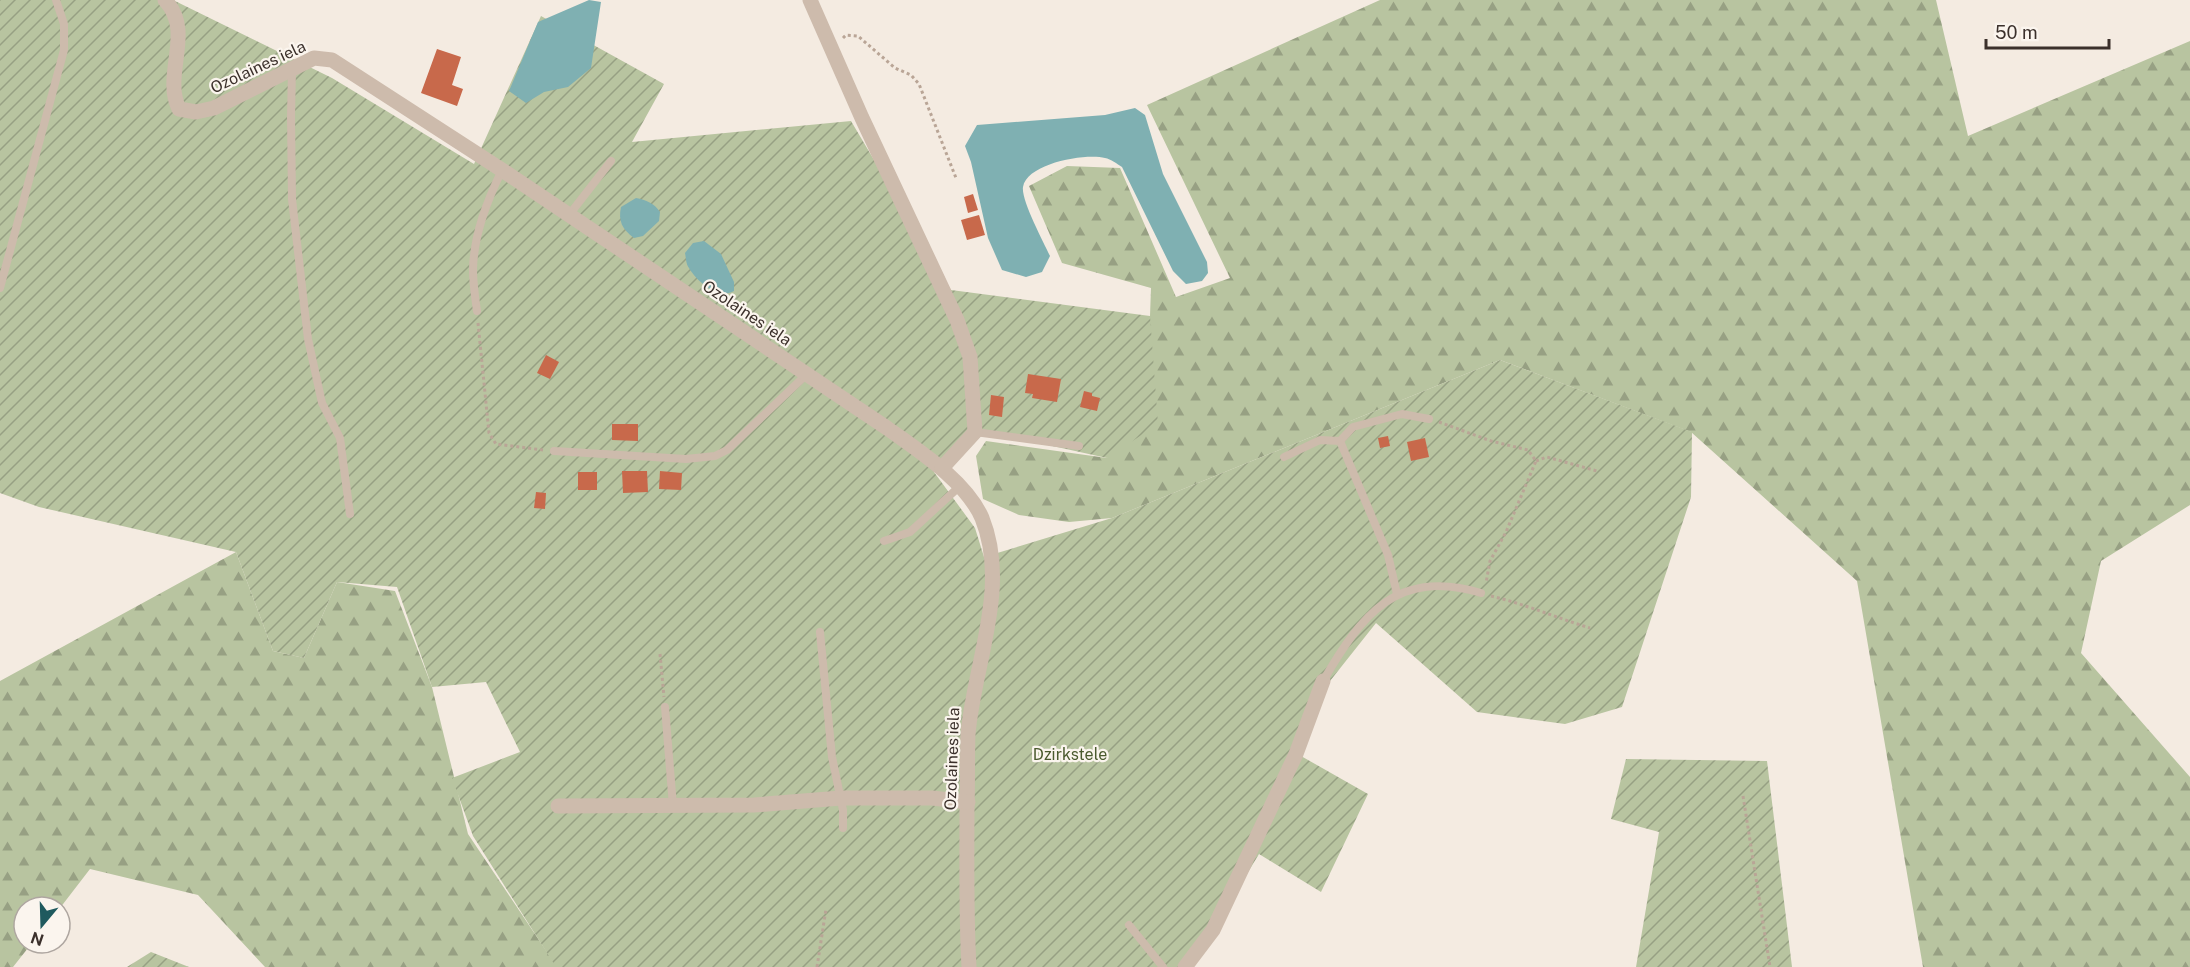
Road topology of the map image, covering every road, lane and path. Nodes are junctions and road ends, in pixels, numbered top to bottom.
1 (56, 0) edge
2 (165, 0) edge
3 (810, 0) edge
4 (831, 47) junction
5 (292, 69) junction
6 (611, 161) dead end
7 (502, 170) junction
8 (956, 178) dead end
9 (568, 215) junction
10 (0, 288) edge
11 (477, 311) joint
12 (806, 375) junction
13 (1429, 419) joint
14 (975, 432) junction
15 (1340, 441) junction
16 (1079, 446) dead end
17 (554, 451) joint
18 (1284, 457) dead end
19 (1536, 461) junction
20 (942, 468) junction
21 (1598, 471) dead end
22 (960, 486) junction
23 (350, 514) dead end
24 (884, 541) dead end
25 (1481, 593) junction
26 (1397, 594) junction
27 (1590, 628) dead end
28 (819, 632) dead end
29 (660, 654) dead end
30 (1323, 681) joint
31 (664, 707) joint
32 (1743, 796) dead end
33 (841, 798) junction
34 (968, 802) junction
35 (558, 806) dead end
36 (673, 806) junction
37 (843, 828) dead end
38 (826, 909) dead end
39 (1129, 926) dead end
40 (817, 967) edge
41 (969, 967) edge
42 (1163, 967) edge
43 (1185, 967) edge
44 (1770, 967) edge

1 - 10 lane
2 - 5 street, Ozolaines iela
3 - 4 street
4 - 8 path
4 - 14 street
5 - 7 street, Ozolaines iela
5 - 23 lane
6 - 9 lane
7 - 9 street, Ozolaines iela
7 - 11 lane
9 - 12 street, Ozolaines iela
11 - 17 path
12 - 17 lane
12 - 20 street, Ozolaines iela
13 - 15 lane
13 - 19 path
14 - 16 lane
14 - 20 street
15 - 18 lane
15 - 26 lane
19 - 21 path
19 - 25 path
20 - 22 street, Ozolaines iela
22 - 24 lane
22 - 34 street, Ozolaines iela
25 - 26 lane
25 - 27 path
26 - 30 lane
28 - 33 lane
29 - 31 path
30 - 43 street
31 - 36 lane
32 - 44 path
33 - 34 street
33 - 36 street
33 - 37 lane
34 - 41 street, Ozolaines iela
35 - 36 street
38 - 40 path
39 - 42 lane

